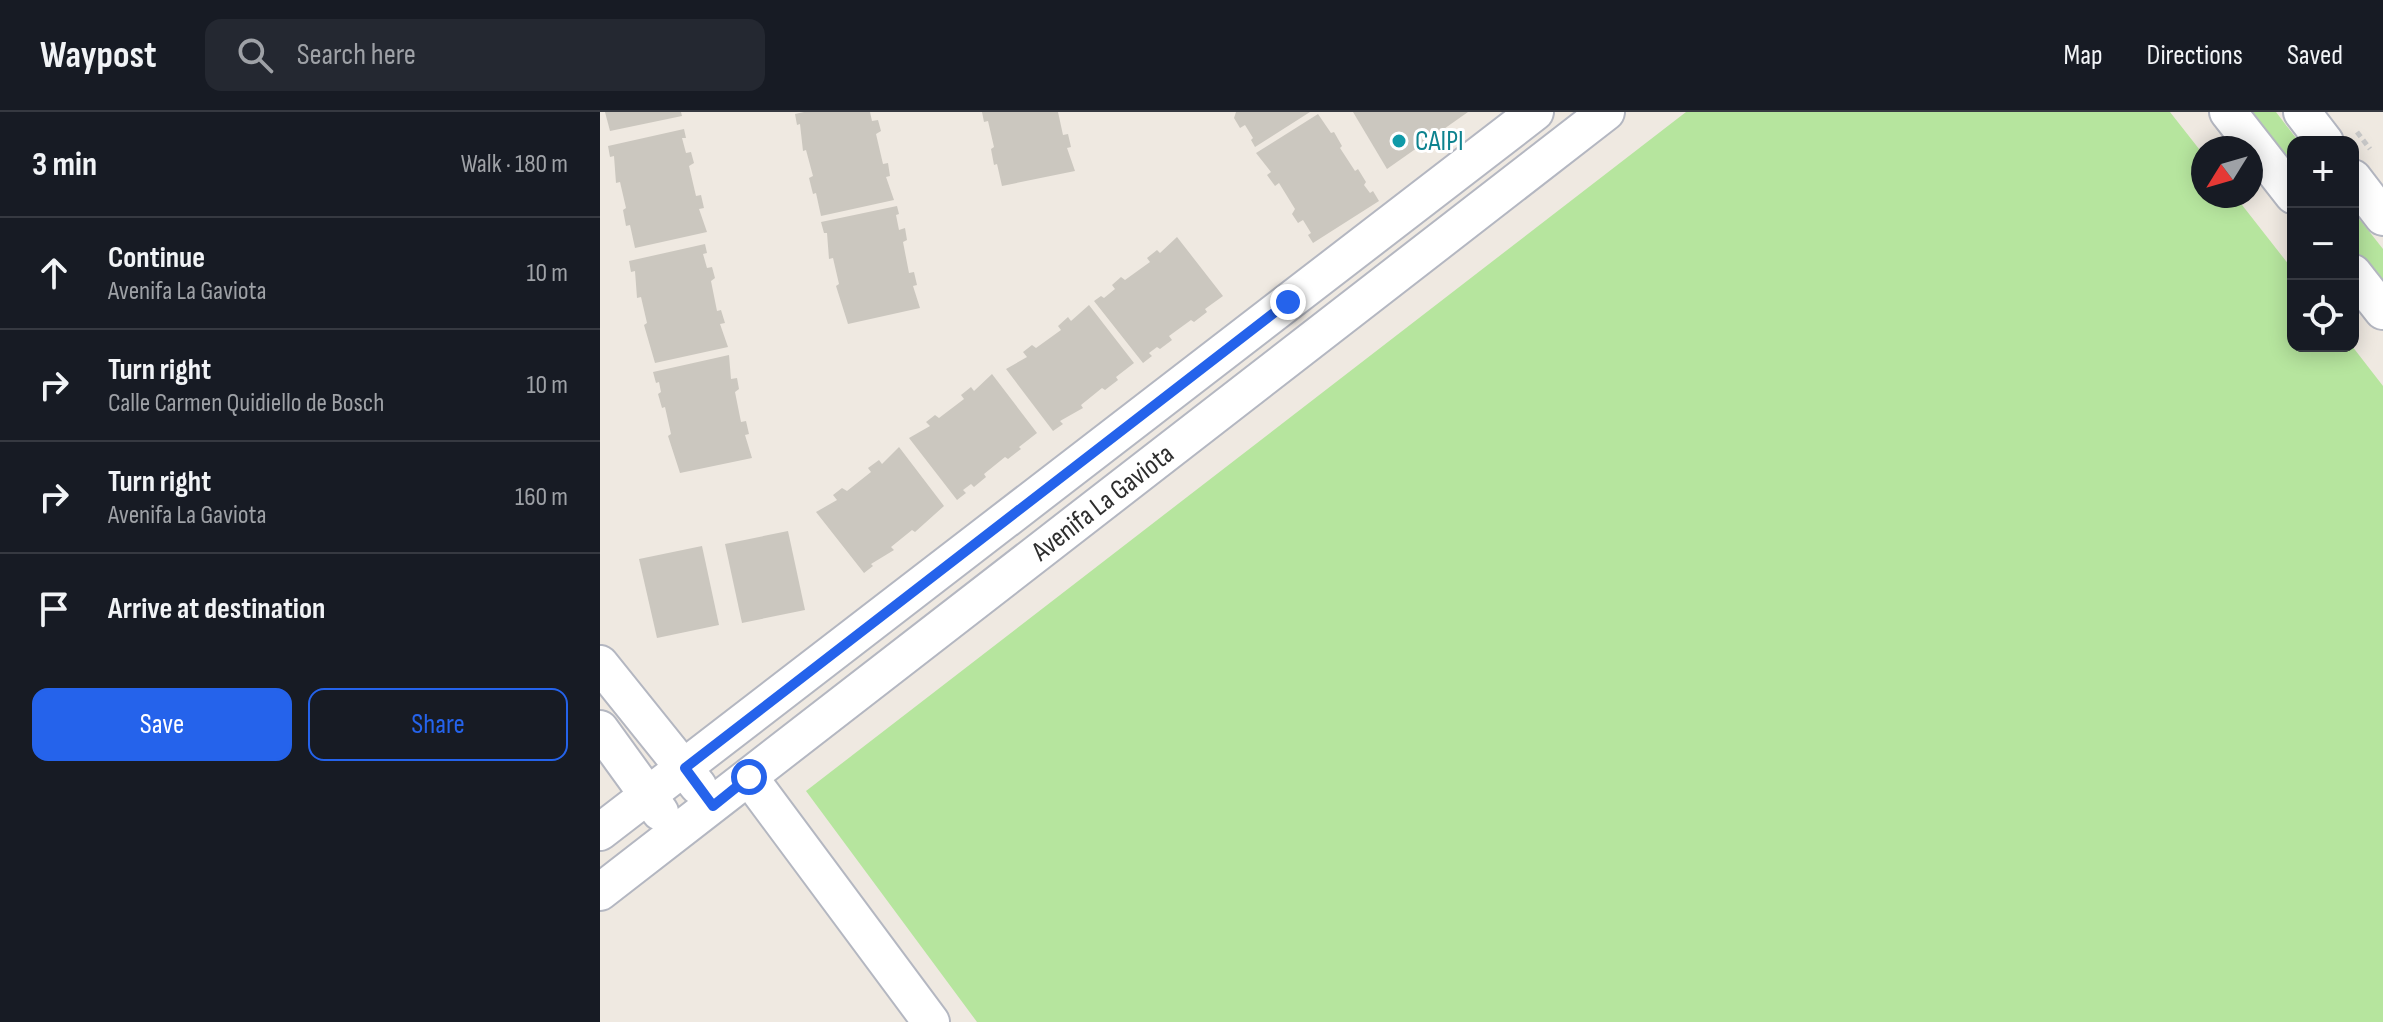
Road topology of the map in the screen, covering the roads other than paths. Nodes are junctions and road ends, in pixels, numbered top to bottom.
1 (1535, 112) edge
2 (1606, 112) edge
3 (2228, 112) edge
4 (2302, 112) edge
5 (2337, 132) edge
6 (2364, 166) edge
7 (2287, 187) edge
8 (2383, 217) edge
9 (2359, 280) edge
10 (2383, 311) edge
11 (600, 664) edge
12 (600, 729) edge
13 (685, 768) junction
14 (749, 777) junction
15 (648, 794) junction
16 (713, 806) junction
17 (600, 832) edge
18 (675, 833) junction
19 (600, 892) edge
20 (931, 1022) edge

1 - 13 street, Avenifa La Gaviota
2 - 14 street, Avenifa La Gaviota
3 - 7 street
4 - 5 street
6 - 8 street
9 - 10 street
11 - 13 street
12 - 15 street
13 - 15 street, Avenifa La Gaviota
13 - 16 street
14 - 16 street, Avenifa La Gaviota
14 - 20 street
15 - 17 street, Avenifa La Gaviota
15 - 18 street
16 - 18 street, Avenifa La Gaviota
18 - 19 street, Avenifa La Gaviota

